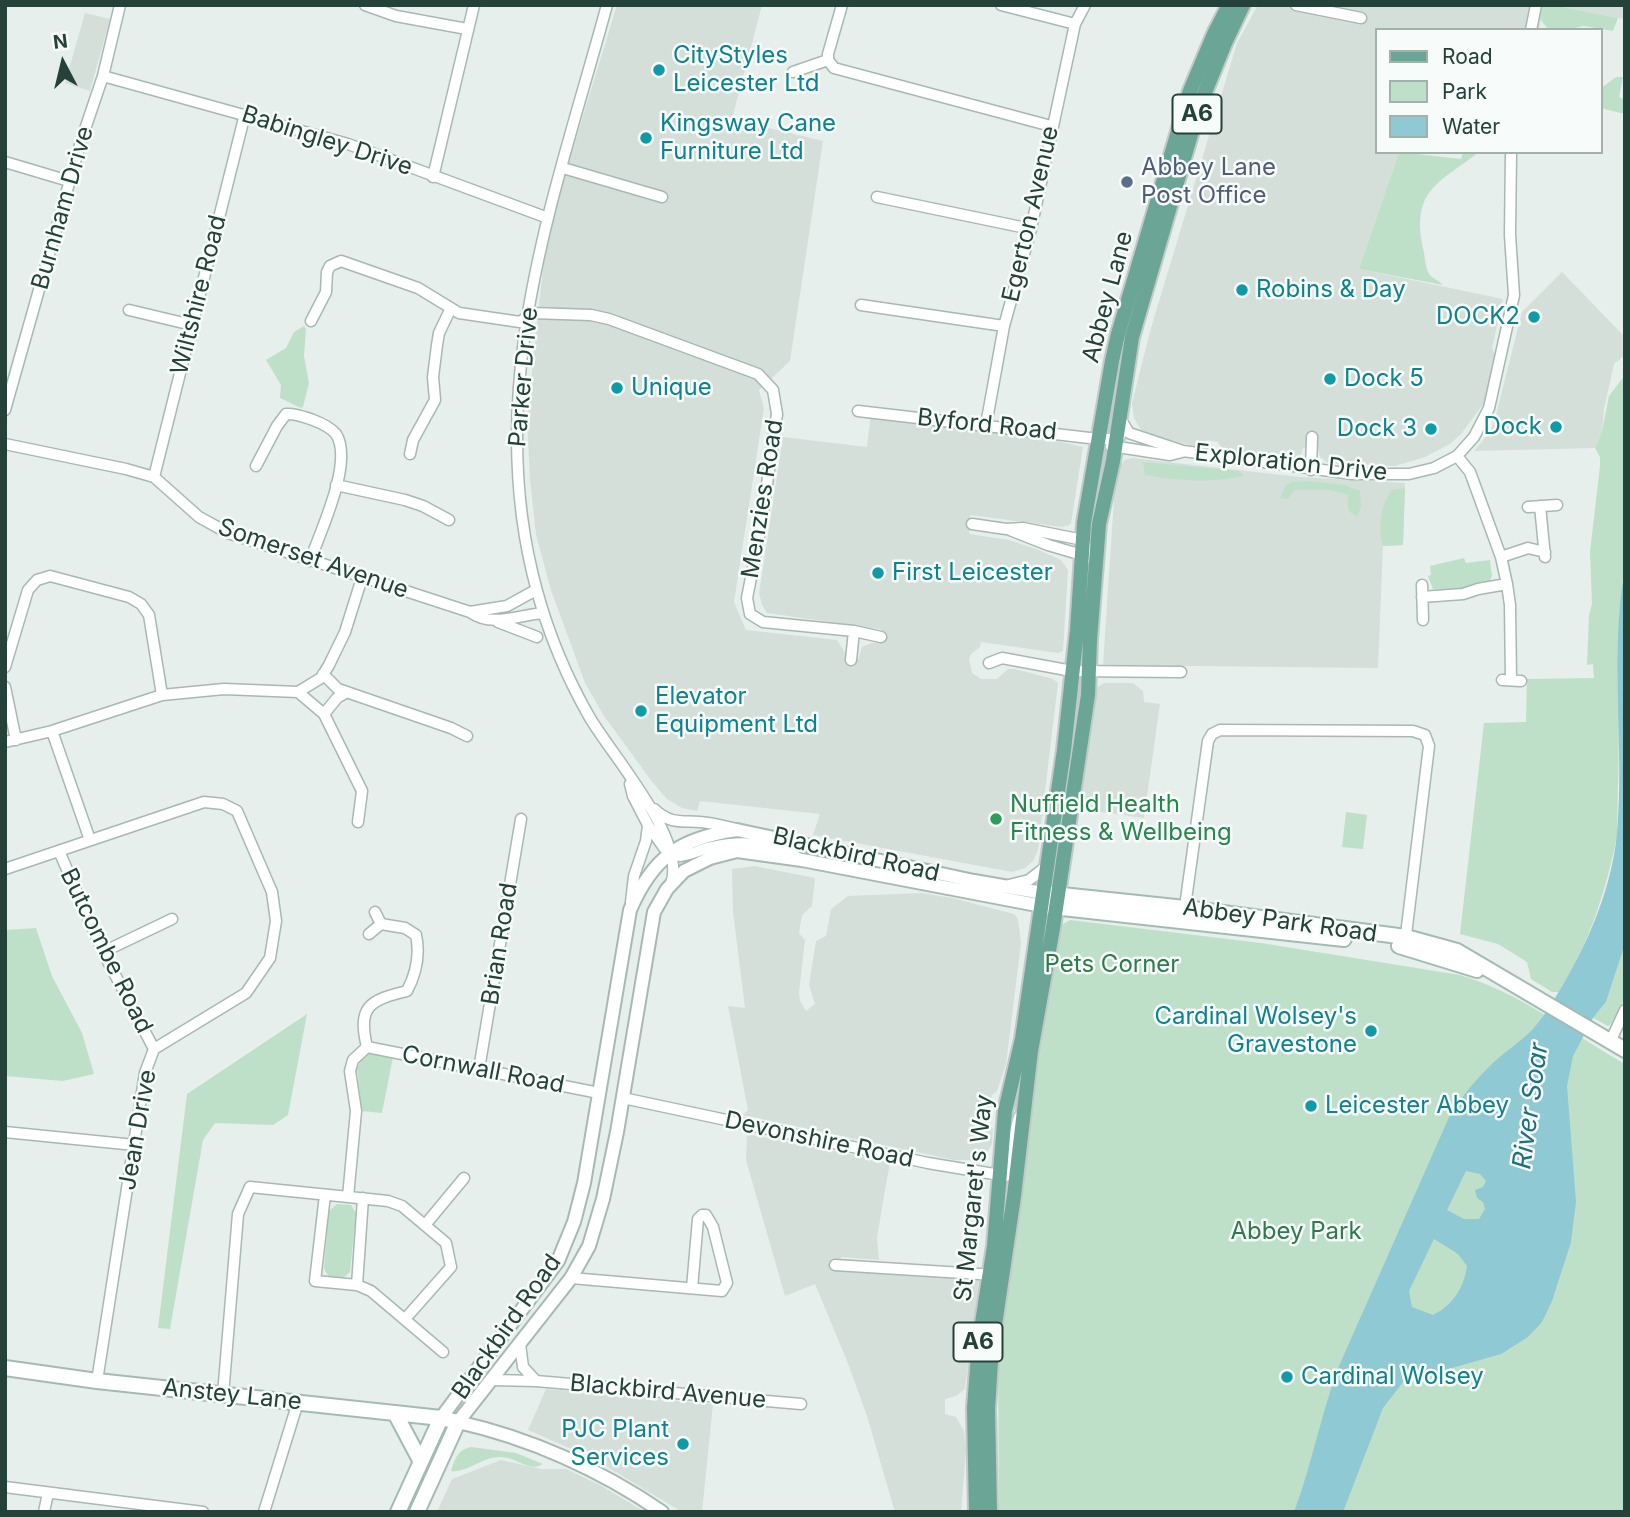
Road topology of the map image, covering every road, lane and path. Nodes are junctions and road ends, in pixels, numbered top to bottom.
1 (120, 5) edge
2 (365, 5) edge
3 (474, 5) edge
4 (607, 5) edge
5 (842, 5) edge
6 (1001, 5) edge
7 (1085, 5) edge
8 (1229, 5) edge
9 (1243, 5) edge
10 (1296, 5) edge
11 (1536, 5) edge
12 (1361, 18) dead end
13 (1075, 24) junction
14 (1531, 28) edge
15 (467, 29) junction
16 (828, 57) junction
17 (793, 72) dead end
18 (103, 76) junction
19 (245, 114) junction
20 (1051, 126) junction
21 (1511, 154) edge
22 (5, 162) edge
23 (563, 168) junction
24 (433, 177) junction
25 (69, 181) junction
26 (662, 197) dead end
27 (877, 197) dead end
28 (548, 218) junction
29 (1031, 229) junction
30 (861, 305) dead end
31 (129, 310) dead end
32 (450, 310) junction
33 (526, 318) junction
34 (311, 321) dead end
35 (192, 326) junction
36 (1004, 326) junction
37 (5, 410) edge
38 (858, 411) dead end
39 (986, 425) junction
40 (1312, 437) dead end
41 (1113, 441) junction
42 (5, 444) edge
43 (1183, 452) junction
44 (410, 454) dead end
45 (1457, 456) junction
46 (256, 467) dead end
47 (1311, 470) junction
48 (154, 477) junction
49 (336, 485) junction
50 (1557, 505) dead end
51 (1540, 506) junction
52 (1528, 508) dead end
53 (449, 520) dead end
54 (972, 524) dead end
55 (1098, 530) junction
56 (1084, 547) junction
57 (1501, 557) junction
58 (310, 561) junction
59 (1097, 569) junction
60 (362, 578) junction
61 (1507, 584) junction
62 (1422, 585) dead end
63 (536, 590) junction
64 (1422, 597) junction
65 (470, 612) junction
66 (543, 612) junction
67 (494, 620) junction
68 (1423, 620) dead end
69 (854, 632) junction
70 (537, 637) dead end
71 (881, 637) dead end
72 (851, 660) dead end
73 (989, 663) dead end
74 (5, 667) edge
75 (1072, 671) junction
76 (1090, 672) junction
77 (1181, 672) dead end
78 (323, 674) junction
79 (1511, 680) dead end
80 (5, 687) edge
81 (298, 692) junction
82 (347, 692) junction
83 (162, 695) junction
84 (324, 714) junction
85 (52, 731) junction
86 (467, 736) dead end
87 (10, 741) edge
88 (628, 776) junction
89 (646, 802) junction
90 (521, 818) dead end
91 (358, 822) dead end
92 (648, 825) junction
93 (737, 830) junction
94 (90, 840) junction
95 (59, 851) junction
96 (672, 853) junction
97 (863, 858) junction
98 (802, 860) junction
99 (1046, 866) junction
100 (5, 869) edge
101 (859, 872) junction
102 (671, 884) junction
103 (1005, 887) junction
104 (1050, 900) junction
105 (630, 909) junction
106 (375, 912) dead end
107 (1184, 914) junction
108 (172, 919) dead end
109 (381, 924) junction
110 (369, 934) dead end
111 (1405, 942) junction
112 (103, 952) junction
113 (1625, 1010) edge
114 (1610, 1042) junction
115 (367, 1047) junction
116 (154, 1049) junction
117 (1625, 1050) edge
118 (479, 1069) junction
119 (599, 1093) junction
120 (622, 1098) junction
121 (1026, 1098) junction
122 (5, 1132) edge
123 (135, 1144) junction
124 (999, 1174) junction
125 (464, 1178) dead end
126 (1017, 1178) junction
127 (325, 1195) junction
128 (348, 1197) junction
129 (363, 1198) junction
130 (425, 1225) junction
131 (835, 1265) dead end
132 (997, 1275) junction
133 (572, 1278) junction
134 (357, 1285) junction
135 (692, 1288) junction
136 (405, 1319) junction
137 (520, 1344) junction
138 (443, 1352) dead end
139 (5, 1368) edge
140 (492, 1380) junction
141 (97, 1381) junction
142 (536, 1381) junction
143 (223, 1395) junction
144 (298, 1402) junction
145 (801, 1404) dead end
146 (396, 1413) junction
147 (441, 1418) junction
148 (458, 1422) junction
149 (421, 1462) junction
150 (5, 1488) edge
151 (48, 1493) junction
152 (44, 1512) edge
153 (203, 1512) edge
154 (264, 1512) edge
155 (398, 1512) edge
156 (417, 1512) edge
157 (662, 1512) edge
158 (976, 1512) edge
159 (989, 1512) edge

1 - 18 street, Burnham Drive
2 - 15 street
3 - 15 street
4 - 23 street, Parker Drive
5 - 16 street
6 - 13 street
7 - 13 street, Egerton Avenue
8 - 41 main road, Abbey Lane / A6
9 - 41 main road, Abbey Lane / A6
10 - 12 street
11 - 14 street
13 - 20 street, Egerton Avenue
15 - 24 street
16 - 17 street
16 - 20 street
18 - 19 street, Babingley Drive
18 - 25 street, Burnham Drive
19 - 24 street, Babingley Drive
19 - 35 street, Wiltshire Road
20 - 29 street, Egerton Avenue
21 - 45 street, Exploration Drive
22 - 25 street
23 - 26 street
23 - 28 street, Parker Drive
24 - 28 street, Babingley Drive
25 - 37 street, Burnham Drive
27 - 29 street
28 - 33 street, Parker Drive
29 - 36 street, Egerton Avenue
30 - 36 street
31 - 35 street
32 - 33 street
32 - 34 street
32 - 44 street
33 - 63 street, Parker Drive
33 - 69 street, Menzies Road
35 - 48 street, Wiltshire Road
36 - 39 street, Egerton Avenue
38 - 39 street, Byford Road
39 - 41 street, Byford Road
40 - 47 street
41 - 43 street, Exploration Drive
41 - 43 street, Exploration Drive
41 - 55 main road, Abbey Lane / A6
41 - 56 main road, Abbey Lane / A6
42 - 48 street, Somerset Avenue
43 - 47 street, Exploration Drive
45 - 47 street, Exploration Drive
45 - 57 street
46 - 49 street
48 - 58 street, Somerset Avenue
49 - 53 street
49 - 58 street
50 - 51 street
51 - 52 street
51 - 57 street
54 - 56 street
55 - 56 street
55 - 59 main road, Abbey Lane / A6
56 - 59 street
56 - 75 main road, Abbey Lane / A6
57 - 61 street
58 - 60 street, Somerset Avenue
59 - 76 main road, Abbey Lane / A6
60 - 65 street, Somerset Avenue
60 - 78 street
61 - 64 street
61 - 79 street
62 - 64 street
63 - 65 street, Somerset Avenue
63 - 66 street, Parker Drive
64 - 68 street
65 - 67 street, Somerset Avenue
66 - 67 street, Somerset Avenue
66 - 88 street, Parker Drive
67 - 70 street, Somerset Avenue
69 - 71 street, Menzies Road
69 - 72 street
73 - 75 street
74 - 83 street
75 - 76 street
75 - 99 main road, Abbey Lane / A6
76 - 77 street
76 - 104 main road, Abbey Lane / A6
78 - 81 street
78 - 82 street
80 - 87 street
81 - 83 street
81 - 84 street
82 - 84 street
82 - 86 street
83 - 85 street
84 - 91 street
85 - 87 street
85 - 94 street
88 - 89 street, Parker Drive
88 - 92 street, Parker Drive
89 - 93 street, Parker Drive
89 - 96 street, Parker Drive
90 - 118 street, Brian Road
92 - 96 street, Parker Drive
92 - 105 street
93 - 96 street, Blackbird Road
93 - 97 street, Blackbird Road
94 - 95 street, Jean Drive
94 - 116 street, Jean Drive
95 - 100 street, Jean Drive
95 - 112 street, Butcombe Road
96 - 98 street, Blackbird Road
96 - 102 street, Parker Drive
96 - 105 street, Blackbird Road
97 - 101 street
97 - 103 street, Blackbird Road
98 - 101 street, Blackbird Road
98 - 102 street, Blackbird Road
99 - 103 street
99 - 104 main road, Abbey Lane / A6
101 - 104 street, Blackbird Road
102 - 120 street, Blackbird Road
103 - 104 street, Blackbird Road
104 - 107 main road, Abbey Park Road
104 - 121 main road, St Margaret's Way / A6
104 - 124 main road, St Margaret's Way / A6
105 - 119 street, Blackbird Road
106 - 109 street
107 - 111 main road, Abbey Park Road
107 - 111 street
108 - 112 street
109 - 110 street
109 - 115 street
111 - 114 main road, Abbey Park Road
112 - 116 street, Butcombe Road
113 - 114 street
114 - 117 main road, Abbey Park Road
115 - 118 street, Cornwall Road
115 - 128 street
116 - 123 street, Jean Drive
118 - 119 street, Cornwall Road
119 - 120 street
119 - 147 street, Blackbird Road
120 - 124 street, Devonshire Road
120 - 133 street, Blackbird Road
121 - 124 street
121 - 126 main road, St Margaret's Way / A6
122 - 123 street
123 - 141 street, Jean Drive
124 - 126 street, Devonshire Road
124 - 132 main road, St Margaret's Way / A6
125 - 130 street
126 - 132 main road, St Margaret's Way / A6
127 - 128 street
127 - 134 street
127 - 143 street
128 - 129 street
129 - 130 street
129 - 134 street
130 - 136 street
131 - 132 street
132 - 158 main road, St Margaret's Way / A6
132 - 159 main road, St Margaret's Way / A6
133 - 135 street
133 - 137 street, Blackbird Road
134 - 136 street
135 - 135 street
136 - 138 street
137 - 140 street, Blackbird Road
137 - 142 street, Blackbird Avenue
139 - 141 main road, Anstey Lane
140 - 142 street, Blackbird Avenue
140 - 148 street, Blackbird Road
141 - 143 main road, Anstey Lane
142 - 145 street, Blackbird Avenue
143 - 144 main road, Anstey Lane
144 - 146 main road, Anstey Lane
144 - 154 street
146 - 147 main road, Anstey Lane
146 - 149 main road
147 - 148 main road, Anstey Lane
147 - 149 main road, Blackbird Road
148 - 156 main road, Blackbird Road
148 - 157 street
149 - 155 main road, Blackbird Road
150 - 151 street
151 - 152 street
151 - 153 street

